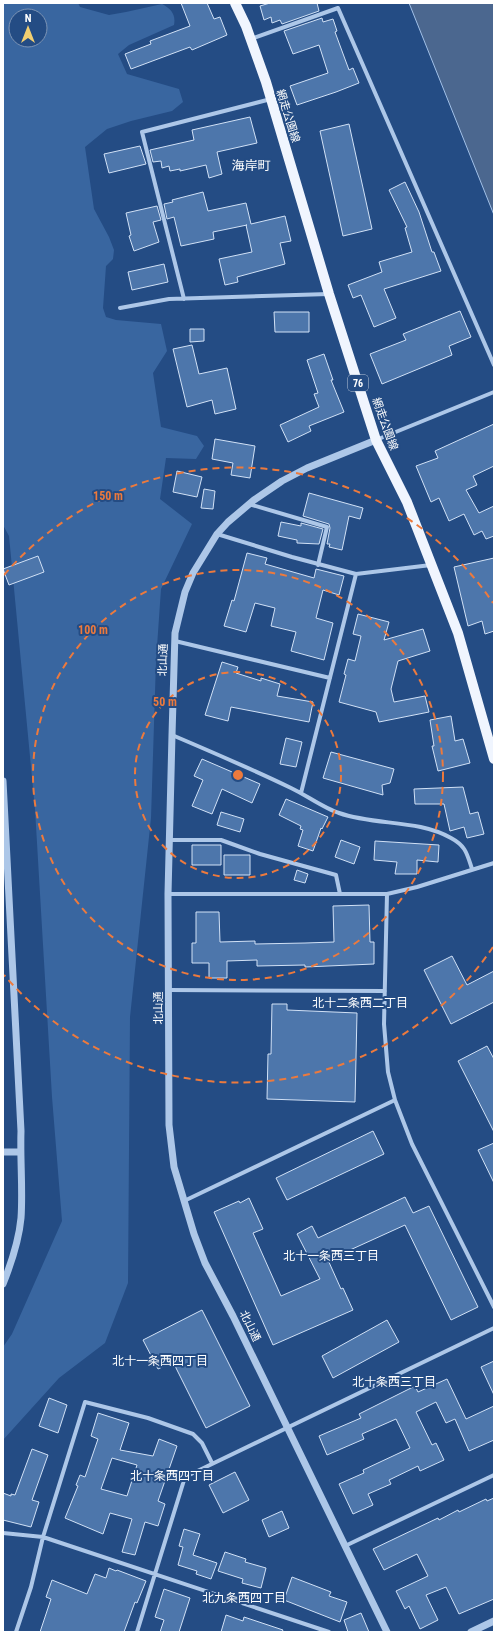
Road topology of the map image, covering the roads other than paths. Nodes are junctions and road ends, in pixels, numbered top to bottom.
1 (235, 3) edge
2 (251, 39) junction
3 (271, 99) junction
4 (329, 294) junction
5 (184, 299) junction
6 (120, 308) dead end
7 (494, 365) edge
8 (494, 392) edge
9 (376, 440) junction
10 (248, 504) junction
11 (217, 534) junction
12 (318, 564) junction
13 (432, 565) junction
14 (356, 574) junction
15 (175, 641) junction
16 (330, 678) junction
17 (172, 735) junction
18 (494, 758) edge
19 (3, 781) edge
20 (301, 793) junction
21 (4, 797) edge
22 (170, 840) junction
23 (494, 863) edge
24 (472, 869) junction
25 (168, 894) junction
26 (340, 894) junction
27 (387, 894) junction
28 (6, 905) edge
29 (169, 990) junction
30 (384, 991) junction
31 (395, 1100) junction
32 (3, 1152) edge
33 (20, 1152) junction
34 (183, 1201) junction
35 (3, 1284) edge
36 (494, 1307) edge
37 (494, 1328) edge
38 (287, 1428) junction
39 (212, 1463) junction
40 (494, 1475) edge
41 (3, 1533) edge
42 (43, 1536) junction
43 (345, 1546) junction
44 (156, 1574) junction
45 (494, 1621) edge
46 (16, 1632) edge
47 (137, 1632) edge
48 (329, 1632) edge
49 (387, 1632) edge
50 (471, 1632) edge

1 - 2 main road, 網走公園線 / 76
2 - 3 main road, 網走公園線 / 76
2 - 7 street
3 - 4 main road, 網走公園線 / 76
3 - 5 street
4 - 5 street
4 - 9 main road, 網走公園線 / 76
5 - 6 street
8 - 9 street
9 - 10 street, 北山通
9 - 13 main road, 網走公園線 / 76
10 - 11 street, 北山通
10 - 12 street
11 - 12 street
11 - 15 street, 北山通
12 - 14 street
13 - 14 street
13 - 18 main road, 網走公園線 / 76
14 - 16 street
15 - 16 street
15 - 17 street, 北山通
16 - 20 street
17 - 20 street
17 - 22 street, 北山通
19 - 21 street
20 - 24 street
21 - 28 street
22 - 25 street, 北山通
22 - 26 street
23 - 24 street
24 - 27 street
25 - 26 street
25 - 29 street, 北山通
26 - 27 street
27 - 30 street
28 - 33 street
29 - 30 street
29 - 34 street, 北山通
30 - 31 street
31 - 34 street
31 - 36 street
32 - 33 street
33 - 35 street
34 - 38 street, 北山通
37 - 38 street
38 - 39 street
38 - 43 street, 北山通
39 - 42 street
39 - 44 street
40 - 43 street
41 - 42 street
42 - 44 street
42 - 46 street
43 - 49 street, 北山通
44 - 47 street
44 - 48 street
45 - 50 street

